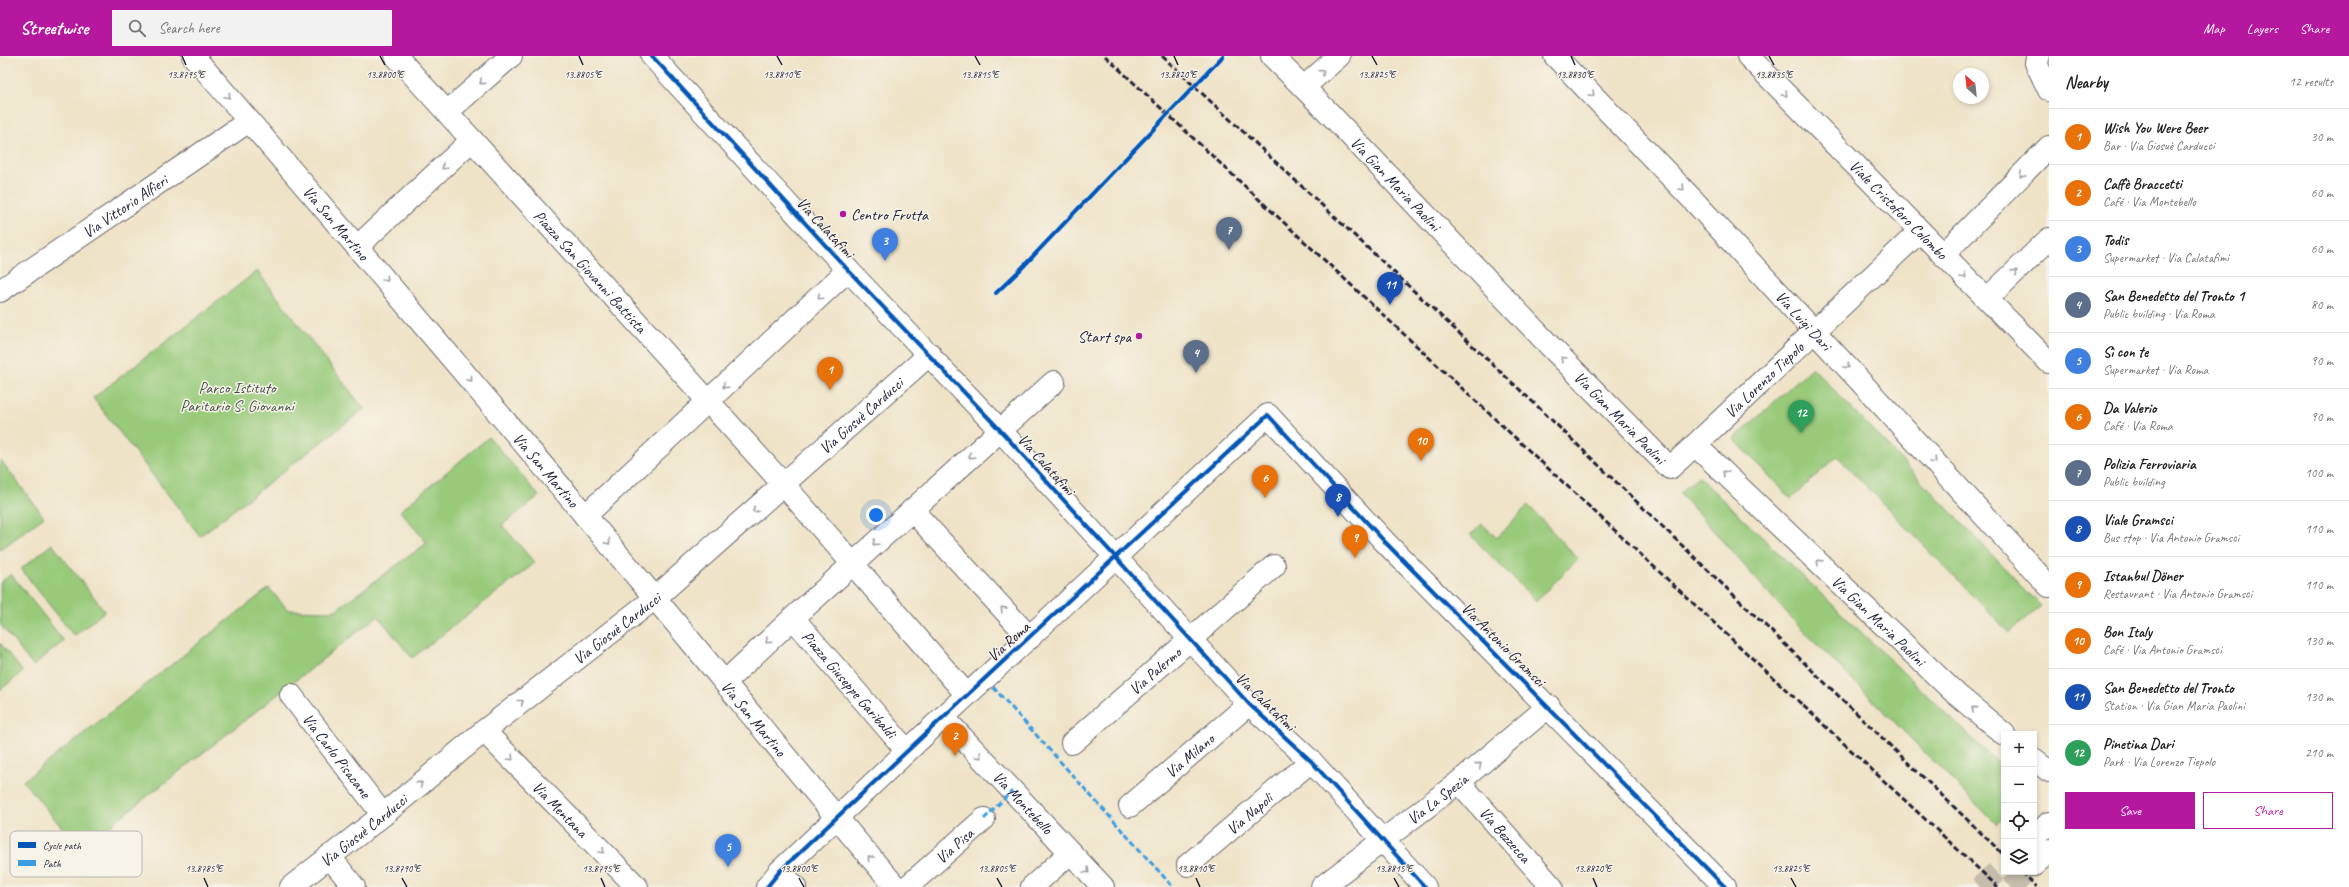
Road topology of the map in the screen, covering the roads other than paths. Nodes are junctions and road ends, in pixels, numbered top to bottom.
1 (193, 56) edge
2 (396, 56) edge
3 (511, 56) edge
4 (652, 56) edge
5 (1272, 56) edge
6 (1339, 56) edge
7 (1556, 56) edge
8 (1748, 56) edge
9 (2037, 59) edge
10 (1304, 87) junction
11 (2049, 90) edge
12 (447, 112) junction
13 (250, 121) junction
14 (472, 140) junction
15 (2049, 148) edge
16 (1920, 231) junction
17 (2049, 239) edge
18 (358, 246) junction
19 (1943, 255) junction
20 (848, 270) junction
21 (0, 291) edge
22 (1987, 299) junction
23 (1815, 331) junction
24 (930, 354) junction
25 (2049, 362) edge
26 (1054, 382) dead end
27 (709, 401) junction
28 (1268, 415) joint
29 (1000, 430) junction
30 (1695, 445) junction
31 (784, 485) junction
32 (912, 510) junction
33 (585, 516) junction
34 (1116, 558) junction
35 (852, 564) junction
36 (1274, 566) dead end
37 (2049, 586) edge
38 (655, 598) junction
39 (793, 618) junction
40 (1030, 638) junction
41 (1190, 640) junction
42 (725, 682) junction
43 (291, 695) dead end
44 (967, 695) junction
45 (1249, 704) junction
46 (1549, 706) junction
47 (943, 717) junction
48 (484, 731) junction
49 (2001, 732) edge
50 (1072, 743) dead end
51 (906, 751) junction
52 (1312, 761) junction
53 (2037, 761) edge
54 (2049, 771) edge
55 (1458, 782) junction
56 (1130, 806) dead end
57 (383, 815) junction
58 (836, 819) junction
59 (984, 819) dead end
60 (2049, 823) edge
61 (2037, 834) edge
62 (1383, 842) junction
63 (2049, 851) edge
64 (1070, 853) junction
65 (329, 856) junction
66 (2037, 862) edge
67 (1188, 865) dead end
68 (774, 879) edge
69 (1722, 886) edge
70 (291, 887) edge
71 (354, 887) edge
72 (637, 887) edge
73 (795, 887) edge
74 (896, 887) edge
75 (907, 887) edge
76 (1032, 887) edge
77 (1103, 887) edge
78 (1322, 887) edge
79 (1425, 887) edge
80 (1552, 887) edge

1 -> 13 street, Via San Martino
2 - 12 street, Piazza San Giovanni Battista
3 -> 12 street
4 - 20 street, Via Calatafimi
5 - 10 street
10 -> 6 street
7 -> 23 street, Via Luigi Dari
8 -> 16 street, Viale Cristoforo Colombo
9 - 11 street
30 -> 10 street, Via Gian Maria Paolini
12 - 14 street, Piazza San Giovanni Battista
13 - 18 street, Via San Martino
13 - 21 street, Via Vittorio Alfieri
14 -> 18 street
14 - 27 street, Piazza San Giovanni Battista
15 -> 19 street
16 - 19 street, Viale Cristoforo Colombo
16 - 23 street, Via Lorenzo Tiepolo
22 -> 17 street
18 -> 33 street, Via San Martino
19 -> 22 street, Viale Cristoforo Colombo
20 - 24 street, Via Calatafimi
20 -> 27 street
22 - 25 street, Viale Cristoforo Colombo
23 - 30 street, Via Lorenzo Tiepolo
23 -> 37 street, Via Luigi Dari
24 - 29 street, Via Calatafimi
24 - 31 street, Via Giosuè Carducci
26 - 29 street, Piazza Giuseppe Garibaldi
27 - 31 street, Piazza San Giovanni Battista
27 - 33 street
28 - 34 street, Via Roma
28 - 46 street, Via Antonio Gramsci
29 -> 32 street, Piazza Giuseppe Garibaldi
29 - 34 street, Via Calatafimi
49 -> 30 street, Via Gian Maria Paolini
31 - 35 street
31 -> 38 street, Via Giosuè Carducci
32 -> 35 street, Piazza Giuseppe Garibaldi
40 -> 32 street
33 -> 38 street, Via San Martino
34 - 40 street, Via Roma
34 - 41 street, Via Calatafimi
35 - 39 street, Piazza Giuseppe Garibaldi
35 - 44 street
36 - 41 street, Via Palermo
38 - 42 street, Via San Martino
48 -> 38 street, Via Giosuè Carducci
39 -> 42 street, Piazza Giuseppe Garibaldi
39 - 51 street, Piazza Giuseppe Garibaldi
40 - 44 street, Via Roma
41 - 45 street, Via Calatafimi
41 - 50 street, Via Palermo
42 - 58 street, Via San Martino
43 - 57 street, Via Carlo Pisacane
44 - 47 street, Via Roma
45 - 52 street, Via Calatafimi
45 - 56 street, Via Milano
55 -> 46 street, Via La Spezia
46 - 69 street, Via Antonio Gramsci
47 - 51 street, Via Roma
47 -> 64 street, Via Montebello
57 -> 48 street, Via Giosuè Carducci
48 -> 72 street, Via Mentana
51 - 58 street, Via Roma
52 - 62 street, Via Calatafimi
52 - 67 street, Via Napoli
53 - 54 street
55 - 62 street, Via La Spezia
55 - 80 street, Via Bezzecca
57 - 65 street, Via Giosuè Carducci
58 - 68 street, Via Roma
74 -> 58 street, Via San Martino
59 - 75 street, Via Pisa
60 - 61 street
62 - 78 street, Via La Spezia
62 - 79 street, Via Calatafimi
63 - 66 street
64 - 76 street
64 -> 77 street, Via Montebello
65 - 70 street, Via Giosuè Carducci
65 - 71 street
68 - 73 street

